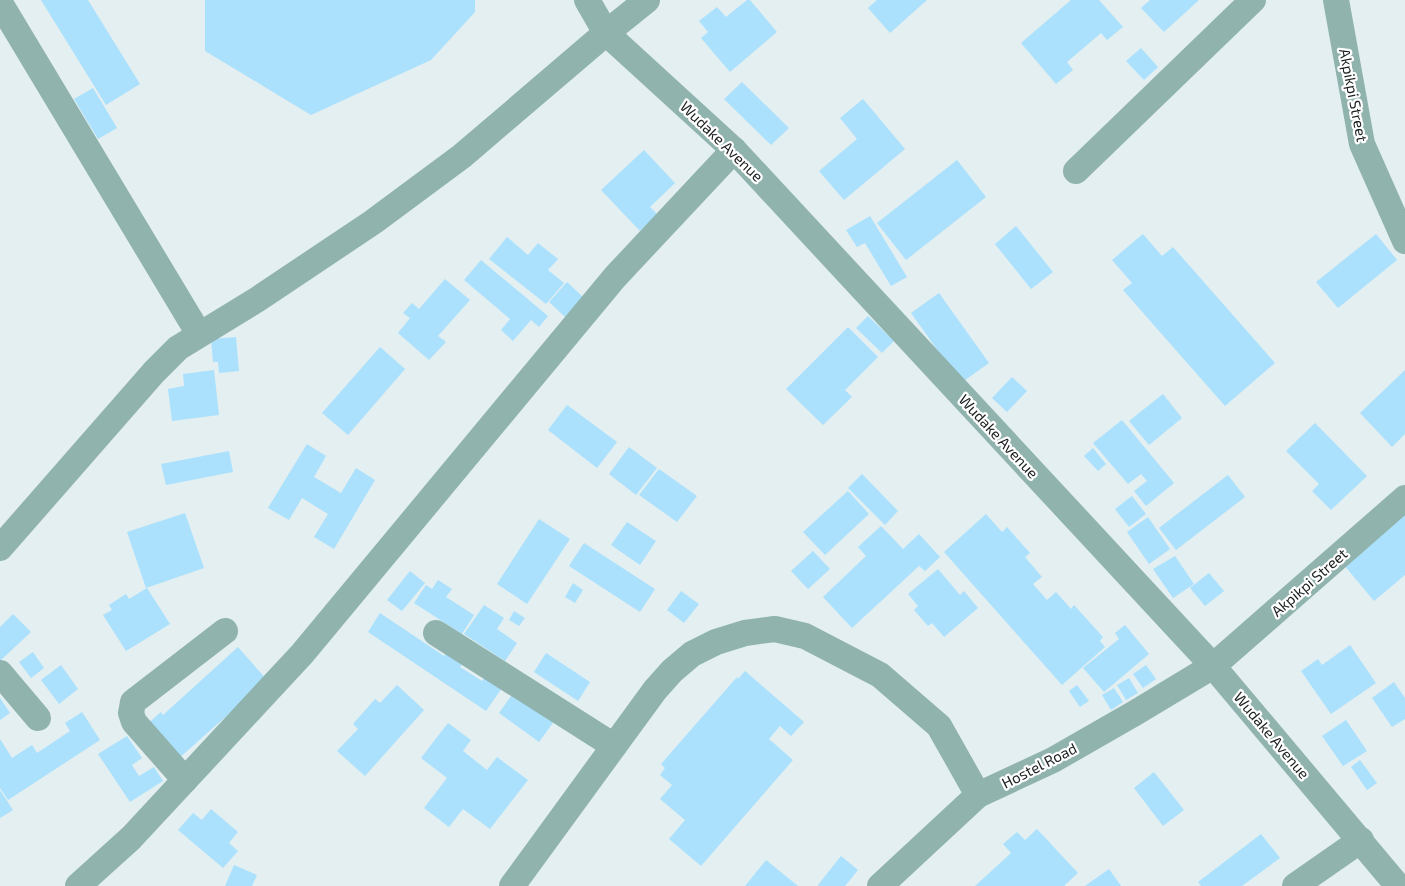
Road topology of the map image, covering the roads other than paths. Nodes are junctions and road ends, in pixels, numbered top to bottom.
1 (587, 0) edge
2 (647, 0) edge
3 (1253, 0) edge
4 (1336, 0) edge
5 (0, 3) edge
6 (606, 33) junction
7 (734, 150) junction
8 (1076, 171) dead end
9 (1405, 241) edge
10 (199, 334) junction
11 (1405, 498) edge
12 (0, 548) edge
13 (225, 631) dead end
14 (436, 633) dead end
15 (1213, 666) junction
16 (0, 673) edge
17 (38, 718) dead end
18 (614, 746) junction
19 (186, 780) junction
20 (978, 795) junction
21 (1361, 840) junction
22 (78, 886) edge
23 (512, 886) edge
24 (880, 886) edge
25 (1296, 886) edge
26 (1398, 886) edge

1 - 6 street, Wudake Avenue
2 - 6 street
3 - 8 street
4 - 9 street, Akpikpi Street
5 - 10 street
6 - 7 street, Wudake Avenue
6 - 10 street
7 - 15 street, Wudake Avenue
7 - 19 street
10 - 12 street
11 - 15 street, Akpikpi Street
13 - 19 street
14 - 18 street
15 - 20 street, Hostel Road
15 - 21 street, Wudake Avenue
16 - 17 street
18 - 20 street
18 - 23 street
19 - 22 street
20 - 24 street, Hostel Road
21 - 25 street
21 - 26 street, Wudake Avenue

